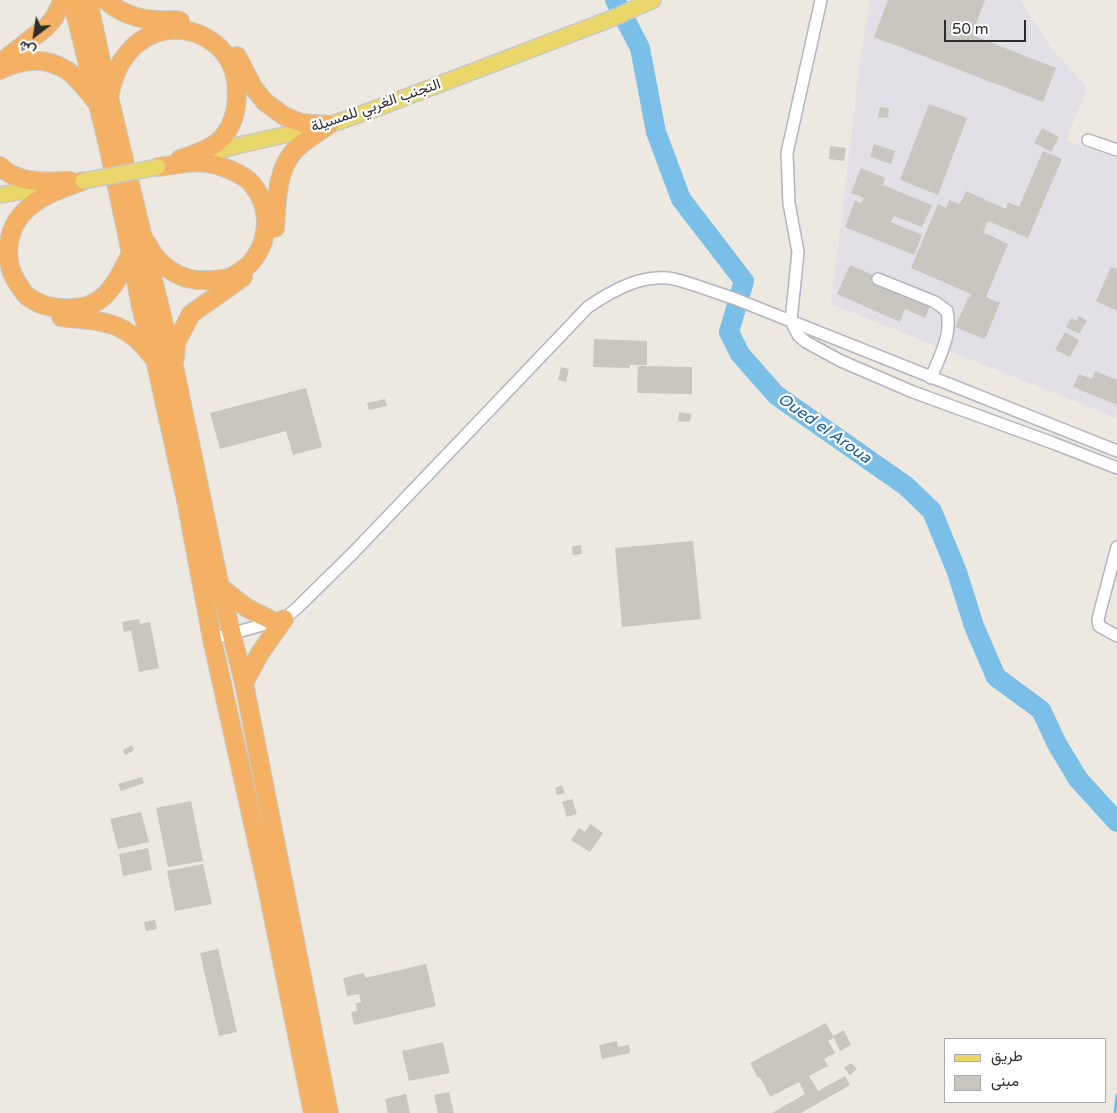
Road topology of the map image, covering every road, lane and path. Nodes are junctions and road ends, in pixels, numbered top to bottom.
1 (63, 0) edge
2 (72, 0) edge
3 (88, 0) edge
4 (105, 0) edge
5 (653, 0) edge
6 (821, 0) edge
7 (0, 63) edge
8 (0, 70) edge
9 (103, 99) junction
10 (330, 125) junction
11 (1088, 140) dead end
12 (1117, 150) edge
13 (0, 166) edge
14 (158, 167) junction
15 (83, 181) junction
16 (0, 195) edge
17 (140, 227) junction
18 (131, 253) junction
19 (0, 270) edge
20 (878, 279) dead end
21 (791, 321) junction
22 (155, 359) junction
23 (174, 366) junction
24 (919, 374) junction
25 (931, 378) junction
26 (913, 392) junction
27 (990, 401) junction
28 (985, 418) junction
29 (1117, 451) edge
30 (1117, 468) edge
31 (1117, 547) edge
32 (220, 587) junction
33 (278, 620) junction
34 (232, 635) junction
35 (1117, 636) edge
36 (212, 639) junction
37 (244, 683) junction
38 (314, 1113) edge
39 (329, 1113) edge

1 - 7 highway
2 - 9 highway
3 - 9 highway
4 - 10 highway
5 - 10 main road, التجنب الغربي للمسيلة
6 - 21 street
8 - 9 highway
9 - 14 highway
9 - 17 highway
9 - 18 highway
10 - 14 main road, التجنب الغربي للمسيلة
10 - 23 highway
11 - 12 street
13 - 15 highway
14 - 15 main road, التجنب الغربي للمسيلة, bridge
14 - 17 highway
15 - 16 main road, التجنب الغربي للمسيلة
15 - 18 highway
17 - 23 highway
18 - 22 highway
19 - 22 highway
20 - 25 street
21 - 24 street
21 - 26 street
21 - 33 street
22 - 36 highway
23 - 32 highway
24 - 25 street
24 - 26 street
25 - 27 street
26 - 28 street
27 - 28 street
27 - 29 street
28 - 30 street
31 - 35 street
32 - 33 highway
32 - 34 highway
33 - 34 street
33 - 37 highway
34 - 36 street
34 - 37 highway
36 - 38 highway
37 - 39 highway

